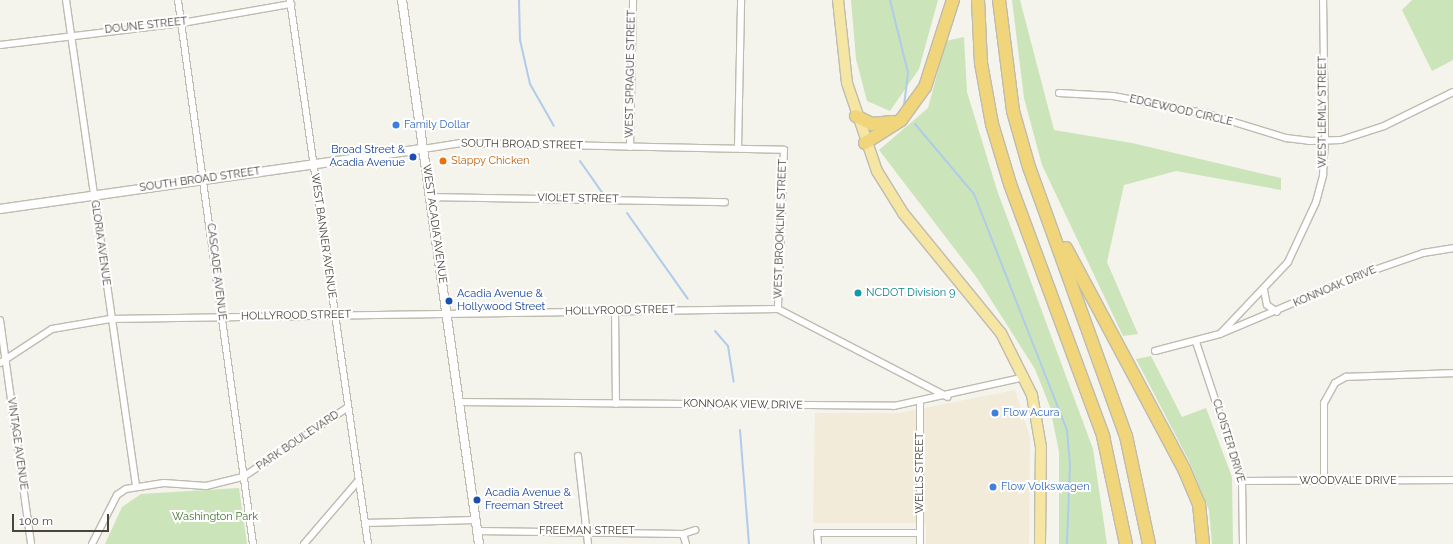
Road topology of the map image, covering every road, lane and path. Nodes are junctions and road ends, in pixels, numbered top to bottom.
1 (66, 0) edge
2 (178, 0) edge
3 (402, 0) edge
4 (633, 0) edge
5 (741, 0) edge
6 (838, 0) edge
7 (953, 0) edge
8 (978, 0) edge
9 (999, 0) edge
10 (1323, 0) edge
11 (290, 2) edge
12 (182, 23) junction
13 (71, 34) junction
14 (0, 45) edge
15 (1059, 92) dead end
16 (1453, 92) edge
17 (856, 116) junction
18 (901, 120) junction
19 (1325, 140) junction
20 (865, 143) junction
21 (630, 147) junction
22 (738, 148) junction
23 (423, 149) junction
24 (784, 150) joint
25 (313, 164) junction
26 (204, 180) junction
27 (94, 195) junction
28 (430, 197) junction
29 (725, 202) dead end
30 (1043, 205) junction
31 (0, 209) edge
32 (1453, 248) edge
33 (1264, 290) junction
34 (778, 309) junction
35 (615, 310) junction
36 (1277, 312) junction
37 (447, 313) junction
38 (334, 314) junction
39 (222, 318) junction
40 (110, 319) junction
41 (0, 320) edge
42 (1220, 334) junction
43 (1196, 342) junction
44 (1155, 351) dead end
45 (5, 358) junction
46 (0, 363) edge
47 (1453, 373) edge
48 (1025, 377) junction
49 (948, 397) junction
50 (459, 402) junction
51 (920, 403) junction
52 (616, 404) junction
53 (347, 408) junction
54 (578, 456) dead end
55 (243, 477) junction
56 (1453, 480) edge
57 (358, 481) junction
58 (1242, 481) junction
59 (1324, 481) junction
60 (136, 486) junction
61 (476, 520) junction
62 (365, 523) junction
63 (586, 530) junction
64 (695, 530) dead end
65 (477, 531) junction
66 (920, 533) junction
67 (683, 534) junction
68 (31, 544) edge
69 (92, 544) edge
70 (253, 544) edge
71 (304, 544) edge
72 (368, 544) edge
73 (479, 544) edge
74 (588, 544) edge
75 (686, 544) edge
76 (818, 544) edge
77 (920, 544) edge
78 (1040, 544) edge
79 (1126, 544) edge
80 (1149, 544) edge
81 (1203, 544) edge
82 (1243, 544) edge

1 - 13 street, GLORIA AVENUE
2 - 12 street, CASCADE AVENUE
3 - 23 street, WEST ACADIA AVENUE
4 - 21 street, WEST SPRAGUE STREET
5 - 22 street
6 - 17 main road
7 - 18 highway
8 - 79 highway
9 - 30 highway
10 - 19 street, WEST LEMLY STREET
11 - 12 street, DOUNE STREET
11 - 25 street, WEST BANNER AVENUE
12 - 13 street, DOUNE STREET
12 - 26 street, CASCADE AVENUE
13 - 14 street, DOUNE STREET
13 - 27 street, GLORIA AVENUE
15 - 19 street, EDGEWOOD CIRCLE
16 - 19 street, EDGEWOOD CIRCLE
17 - 18 highway
17 - 20 main road
18 - 20 highway
19 - 33 street, WEST LEMLY STREET
20 - 48 main road
21 - 22 street, SOUTH BROAD STREET
21 - 23 street, SOUTH BROAD STREET
22 - 24 street, SOUTH BROAD STREET
23 - 25 street, SOUTH BROAD STREET
23 - 28 street, WEST ACADIA AVENUE
24 - 34 street, WEST BROOKLINE STREET
25 - 26 street, SOUTH BROAD STREET
25 - 38 street, WEST BANNER AVENUE
26 - 27 street, SOUTH BROAD STREET
26 - 39 street, CASCADE AVENUE
27 - 31 street, SOUTH BROAD STREET
27 - 40 street, GLORIA AVENUE
28 - 29 street, VIOLET STREET
28 - 37 street, WEST ACADIA AVENUE
30 - 80 highway
30 - 81 highway
32 - 36 street, KONNOAK DRIVE
33 - 36 street
33 - 42 street, WEST LEMLY STREET
34 - 35 street, HOLLYROOD STREET
34 - 49 street, HOLLYROOD STREET
35 - 37 street, HOLLYROOD STREET
35 - 52 street
36 - 42 street, KONNOAK DRIVE
37 - 38 street, HOLLYROOD STREET
37 - 50 street, WEST ACADIA AVENUE
38 - 39 street, HOLLYROOD STREET
38 - 53 street, WEST BANNER AVENUE
39 - 40 street
39 - 55 street, CASCADE AVENUE
40 - 45 street
40 - 60 street, GLORIA AVENUE
41 - 45 street, VINTAGE AVENUE
42 - 43 street, KONNOAK DRIVE
43 - 44 street, KONNOAK DRIVE
43 - 58 street, CLOISTER DRIVE
45 - 46 street
45 - 68 street, VINTAGE AVENUE
47 - 59 street
48 - 49 street, KONNOAK VIEW DRIVE
48 - 78 main road
49 - 51 street, KONNOAK VIEW DRIVE
50 - 52 street, KONNOAK VIEW DRIVE
50 - 61 street, WEST ACADIA AVENUE
51 - 52 street, KONNOAK VIEW DRIVE
51 - 66 street, WELLS STREET
53 - 55 street, PARK BOULEVARD
53 - 57 street, WEST BANNER AVENUE
54 - 63 street
55 - 60 street, PARK BOULEVARD
55 - 70 street, CASCADE AVENUE
56 - 59 street, WOODVALE DRIVE
57 - 62 street, WEST BANNER AVENUE
57 - 71 street
58 - 59 street, WOODVALE DRIVE
58 - 82 street, CLOISTER DRIVE
60 - 69 street, PARK BOULEVARD
61 - 62 street
61 - 65 street, WEST ACADIA AVENUE
62 - 72 street, WEST BANNER AVENUE
63 - 65 street, FREEMAN STREET
63 - 67 street, FREEMAN STREET
63 - 74 street
64 - 67 street, FREEMAN STREET
65 - 73 street, WEST ACADIA AVENUE
66 - 76 street
66 - 77 street, WELLS STREET
67 - 75 street

